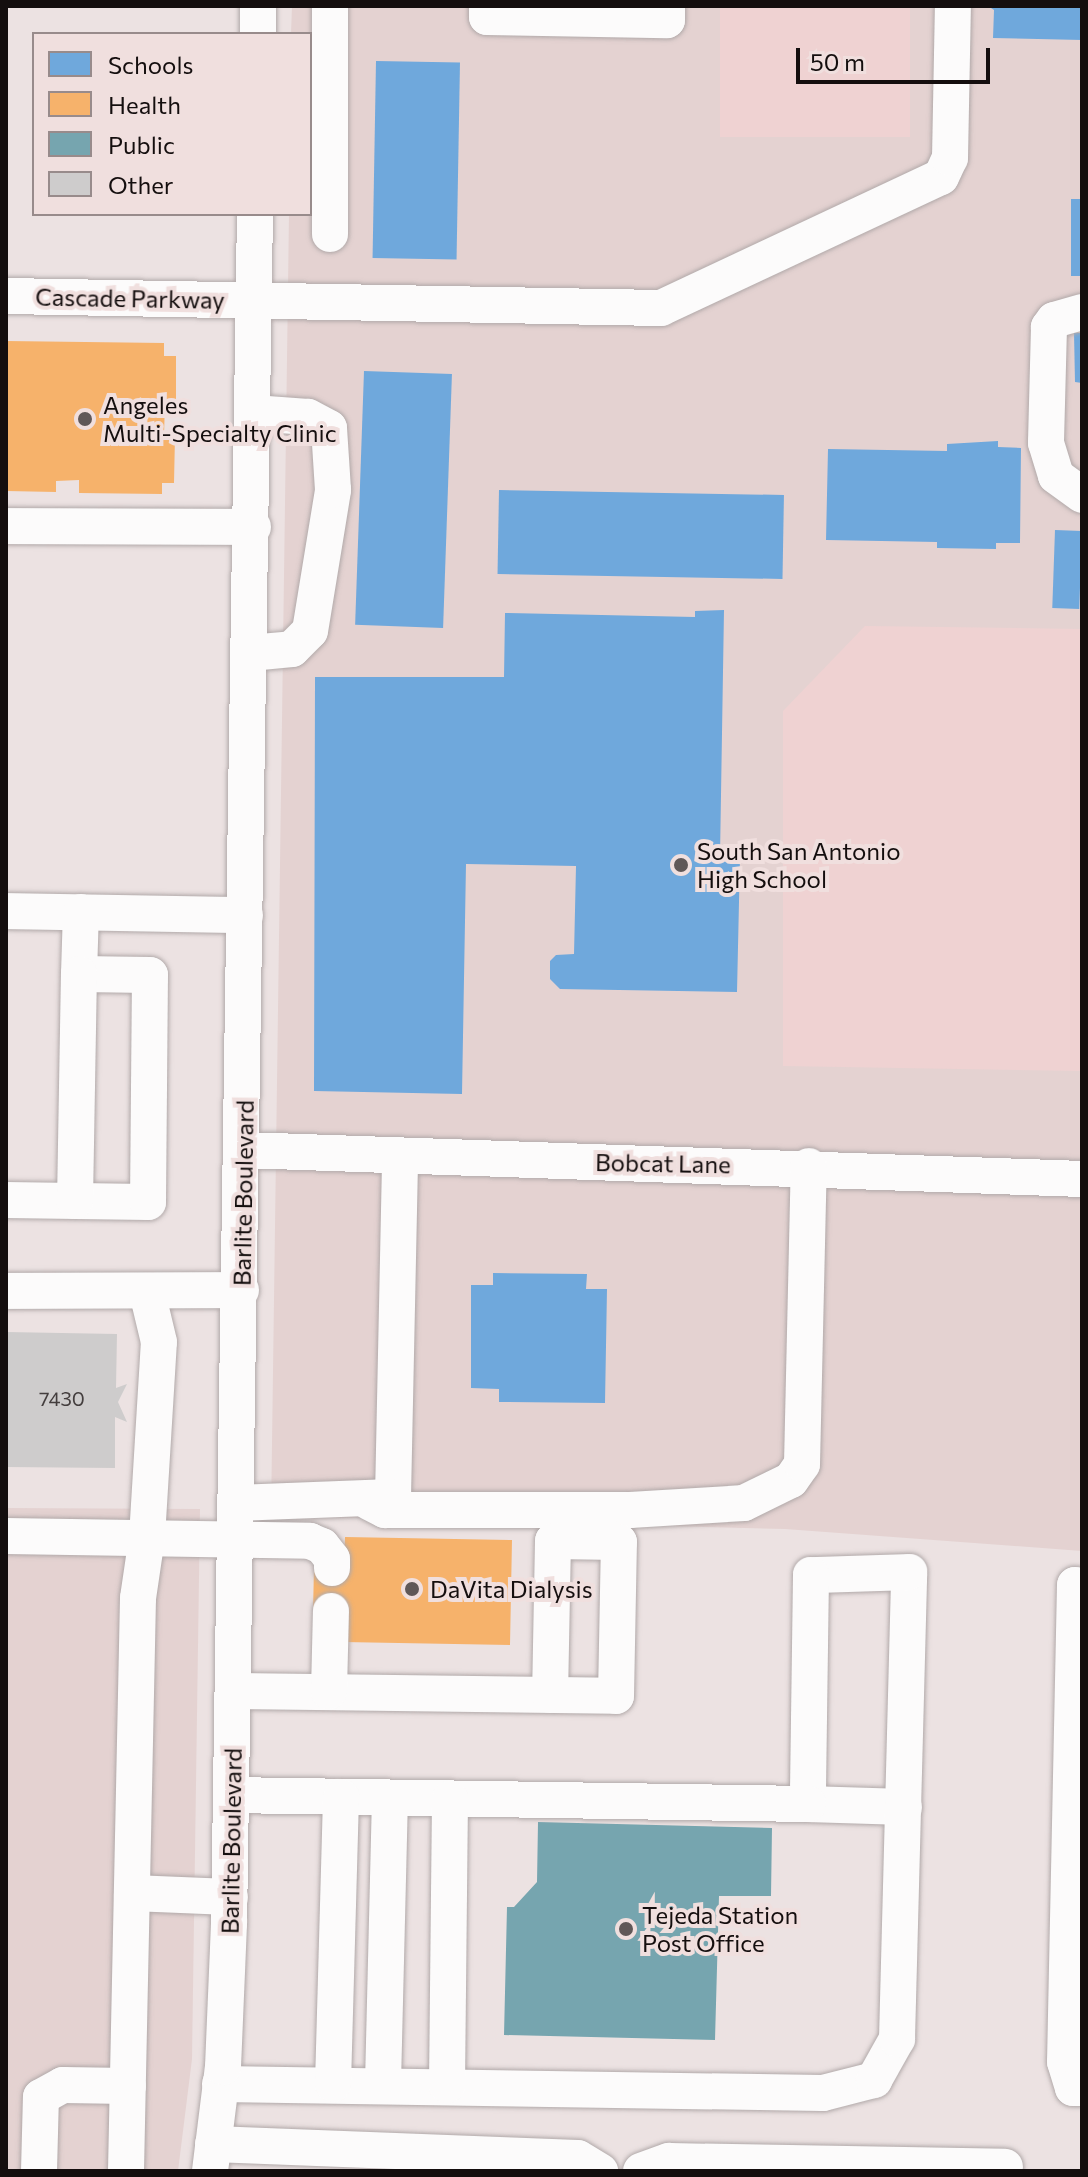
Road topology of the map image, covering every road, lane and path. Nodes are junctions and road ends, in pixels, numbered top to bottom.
1 (258, 6) edge
2 (330, 6) edge
3 (487, 6) edge
4 (667, 6) edge
5 (953, 6) edge
6 (258, 32) edge
7 (255, 216) edge
8 (330, 234) dead end
9 (6, 296) edge
10 (254, 300) junction
11 (1082, 312) edge
12 (253, 413) junction
13 (1082, 495) edge
14 (6, 526) edge
15 (253, 527) junction
16 (250, 653) junction
17 (6, 911) edge
18 (81, 912) junction
19 (245, 915) junction
20 (79, 974) junction
21 (244, 1150) junction
22 (400, 1157) junction
23 (809, 1166) junction
24 (1082, 1179) edge
25 (6, 1200) edge
26 (75, 1201) junction
27 (241, 1290) junction
28 (6, 1291) edge
29 (147, 1292) junction
30 (381, 1499) junction
31 (236, 1520) junction
32 (6, 1536) edge
33 (147, 1537) junction
34 (332, 1568) dead end
35 (1082, 1586) edge
36 (331, 1611) dead end
37 (234, 1691) junction
38 (329, 1691) junction
39 (550, 1695) dead end
40 (231, 1795) junction
41 (341, 1797) junction
42 (390, 1798) junction
43 (450, 1799) junction
44 (808, 1804) junction
45 (904, 1807) junction
46 (132, 1893) junction
47 (230, 1897) junction
48 (383, 2083) junction
49 (220, 2084) junction
50 (333, 2084) junction
51 (447, 2085) junction
52 (128, 2086) junction
53 (1082, 2088) edge
54 (212, 2158) edge
55 (399, 2161) edge
56 (1005, 2167) dead end
57 (854, 2168) edge
58 (39, 2171) edge
59 (126, 2171) edge
60 (600, 2171) edge
61 (641, 2171) edge

1 - 6 street
2 - 8 street
3 - 4 street
5 - 10 street, Cascade Parkway
7 - 10 street, Barlite Boulevard
9 - 10 street, Cascade Parkway
10 - 12 street, Barlite Boulevard
11 - 13 street
12 - 15 street, Barlite Boulevard
12 - 16 street
14 - 15 street
15 - 16 street, Barlite Boulevard
16 - 19 street, Barlite Boulevard
17 - 18 street
18 - 19 street
18 - 20 street
19 - 21 street, Barlite Boulevard
20 - 26 street
20 - 26 street
21 - 22 street, Bobcat Lane
21 - 27 street, Barlite Boulevard
22 - 23 street, Bobcat Lane
22 - 30 street
23 - 24 street, Bobcat Lane
23 - 30 street
25 - 26 street
27 - 29 street
27 - 31 street, Barlite Boulevard
28 - 29 street
29 - 33 street
30 - 31 street
31 - 33 street
31 - 34 street
31 - 37 street, Barlite Boulevard
32 - 33 street
33 - 46 street
35 - 53 street
36 - 38 street
37 - 38 street
37 - 40 street, Barlite Boulevard
38 - 39 street
40 - 41 street
40 - 47 street, Barlite Boulevard
41 - 42 street
41 - 50 street
42 - 43 street
42 - 48 street
43 - 44 street
43 - 51 street
44 - 45 street
44 - 45 street
45 - 51 street
46 - 47 street
46 - 52 street
47 - 49 street, Barlite Boulevard
48 - 50 street
48 - 51 street
49 - 50 street
49 - 54 street, Barlite Boulevard
52 - 58 street
52 - 59 street
54 - 55 street
55 - 60 street
56 - 57 street
57 - 61 street

